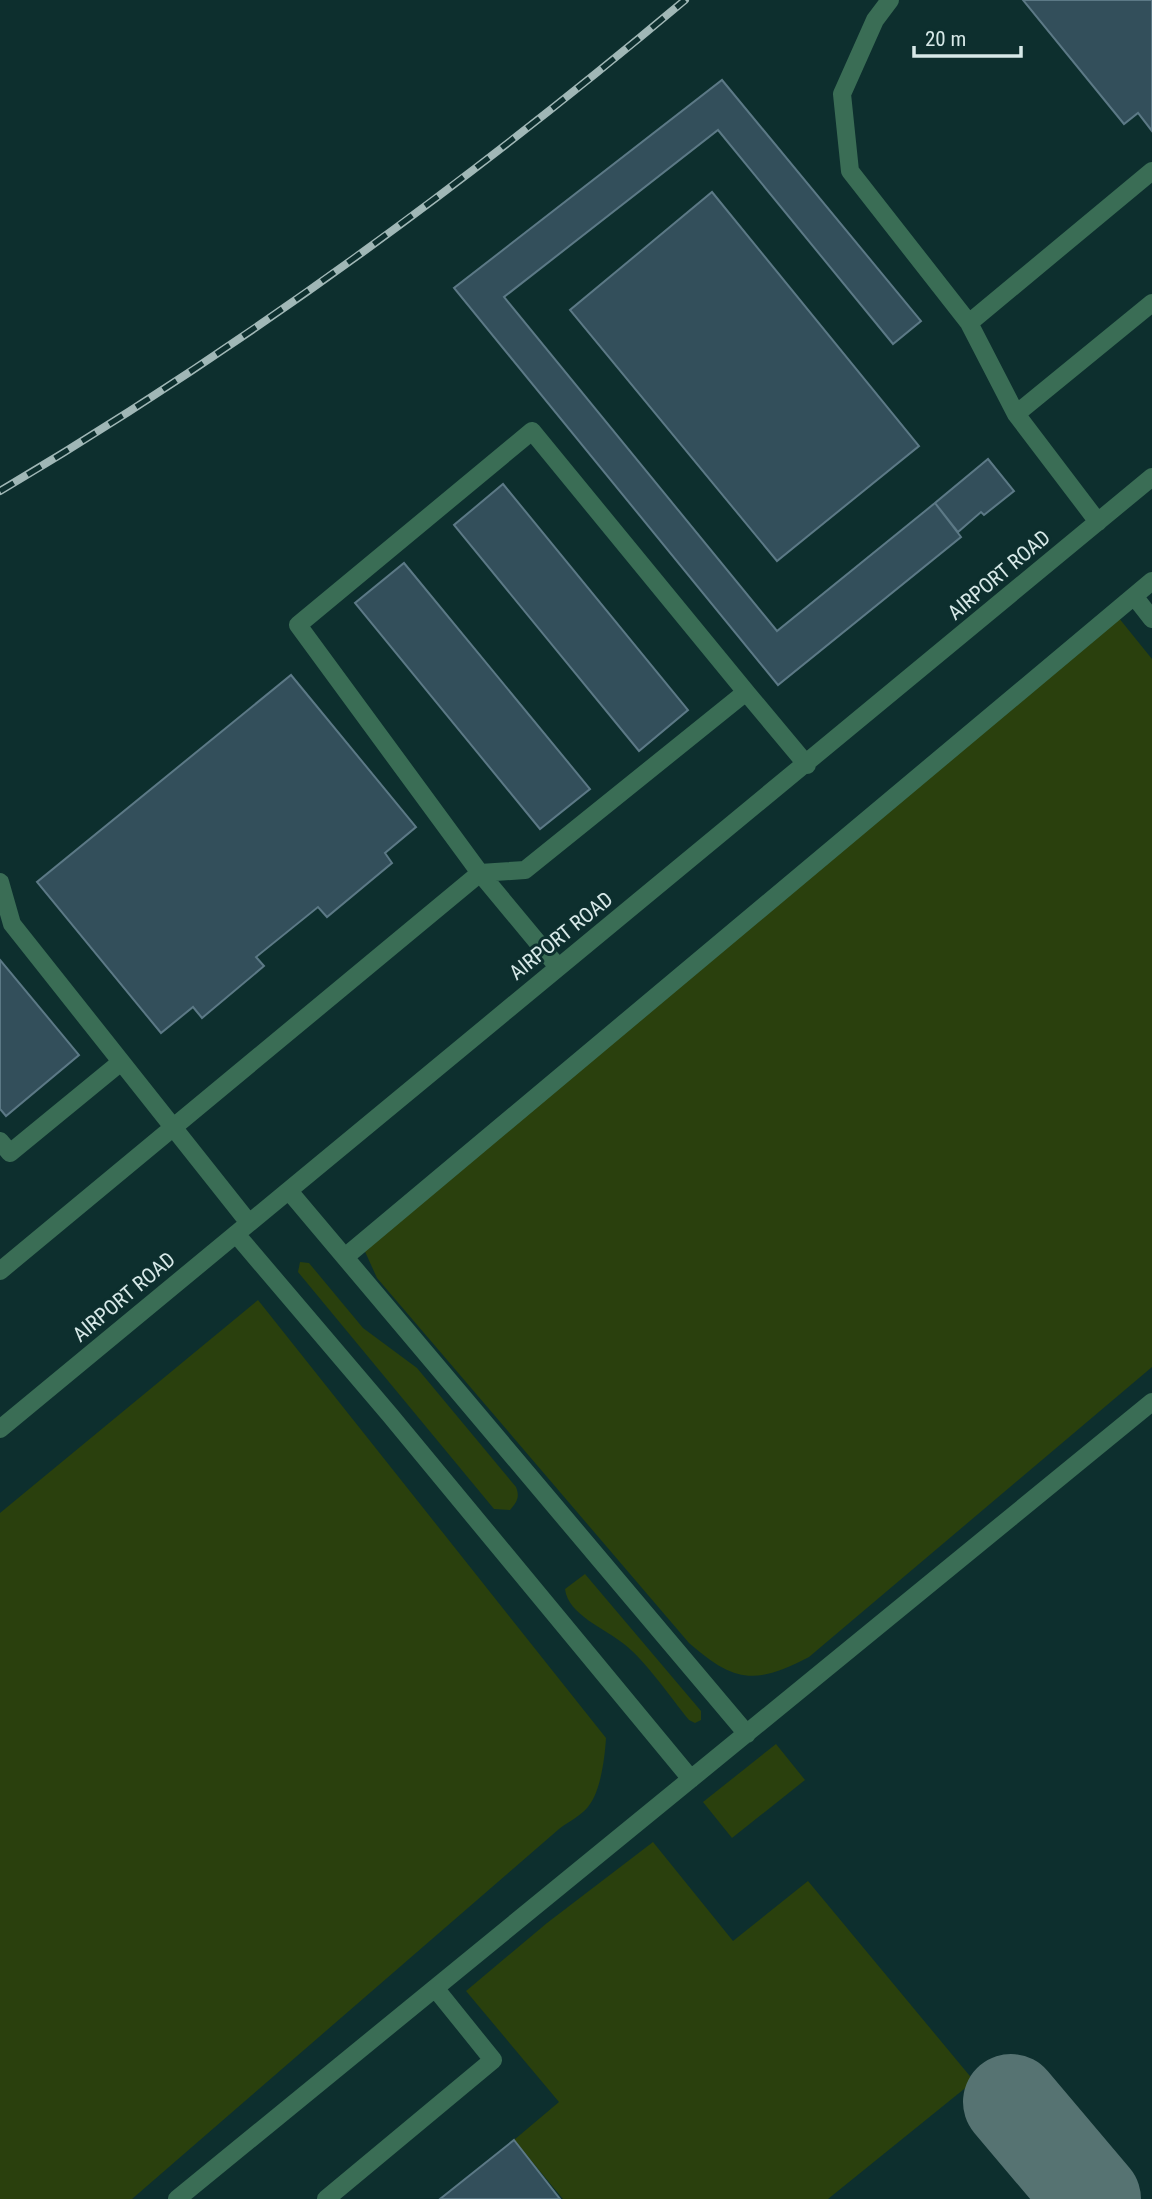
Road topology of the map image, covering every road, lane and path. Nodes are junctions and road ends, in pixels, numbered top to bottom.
1 (890, 0) edge
2 (1152, 172) edge
3 (1152, 303) edge
4 (969, 323) junction
5 (1016, 414) junction
6 (1152, 477) edge
7 (1098, 522) junction
8 (1152, 581) edge
9 (1134, 596) junction
10 (1152, 619) edge
11 (746, 692) junction
12 (807, 765) junction
13 (480, 873) junction
14 (0, 882) edge
15 (558, 967) junction
16 (121, 1062) junction
17 (173, 1127) junction
18 (0, 1141) edge
19 (289, 1191) junction
20 (243, 1229) junction
21 (345, 1257) junction
22 (0, 1271) edge
23 (1152, 1402) edge
24 (0, 1429) edge
25 (747, 1734) junction
26 (691, 1779) junction
27 (435, 1988) junction
28 (177, 2199) edge
29 (326, 2199) edge

1 - 4 street
2 - 4 street
3 - 5 street
4 - 5 street
5 - 7 street
6 - 7 street, AIRPORT ROAD
7 - 12 street, AIRPORT ROAD
8 - 9 street
9 - 10 street
9 - 21 street
11 - 12 street
11 - 13 street
11 - 13 street
12 - 15 street, AIRPORT ROAD
13 - 15 street
13 - 17 street
14 - 16 street
15 - 19 street, AIRPORT ROAD
16 - 17 street
16 - 18 street
17 - 20 street
17 - 22 street
19 - 20 street, AIRPORT ROAD
19 - 21 street
20 - 24 street, AIRPORT ROAD
20 - 26 street
21 - 25 street
23 - 25 street
25 - 26 street
26 - 27 street
27 - 28 street
27 - 29 street

